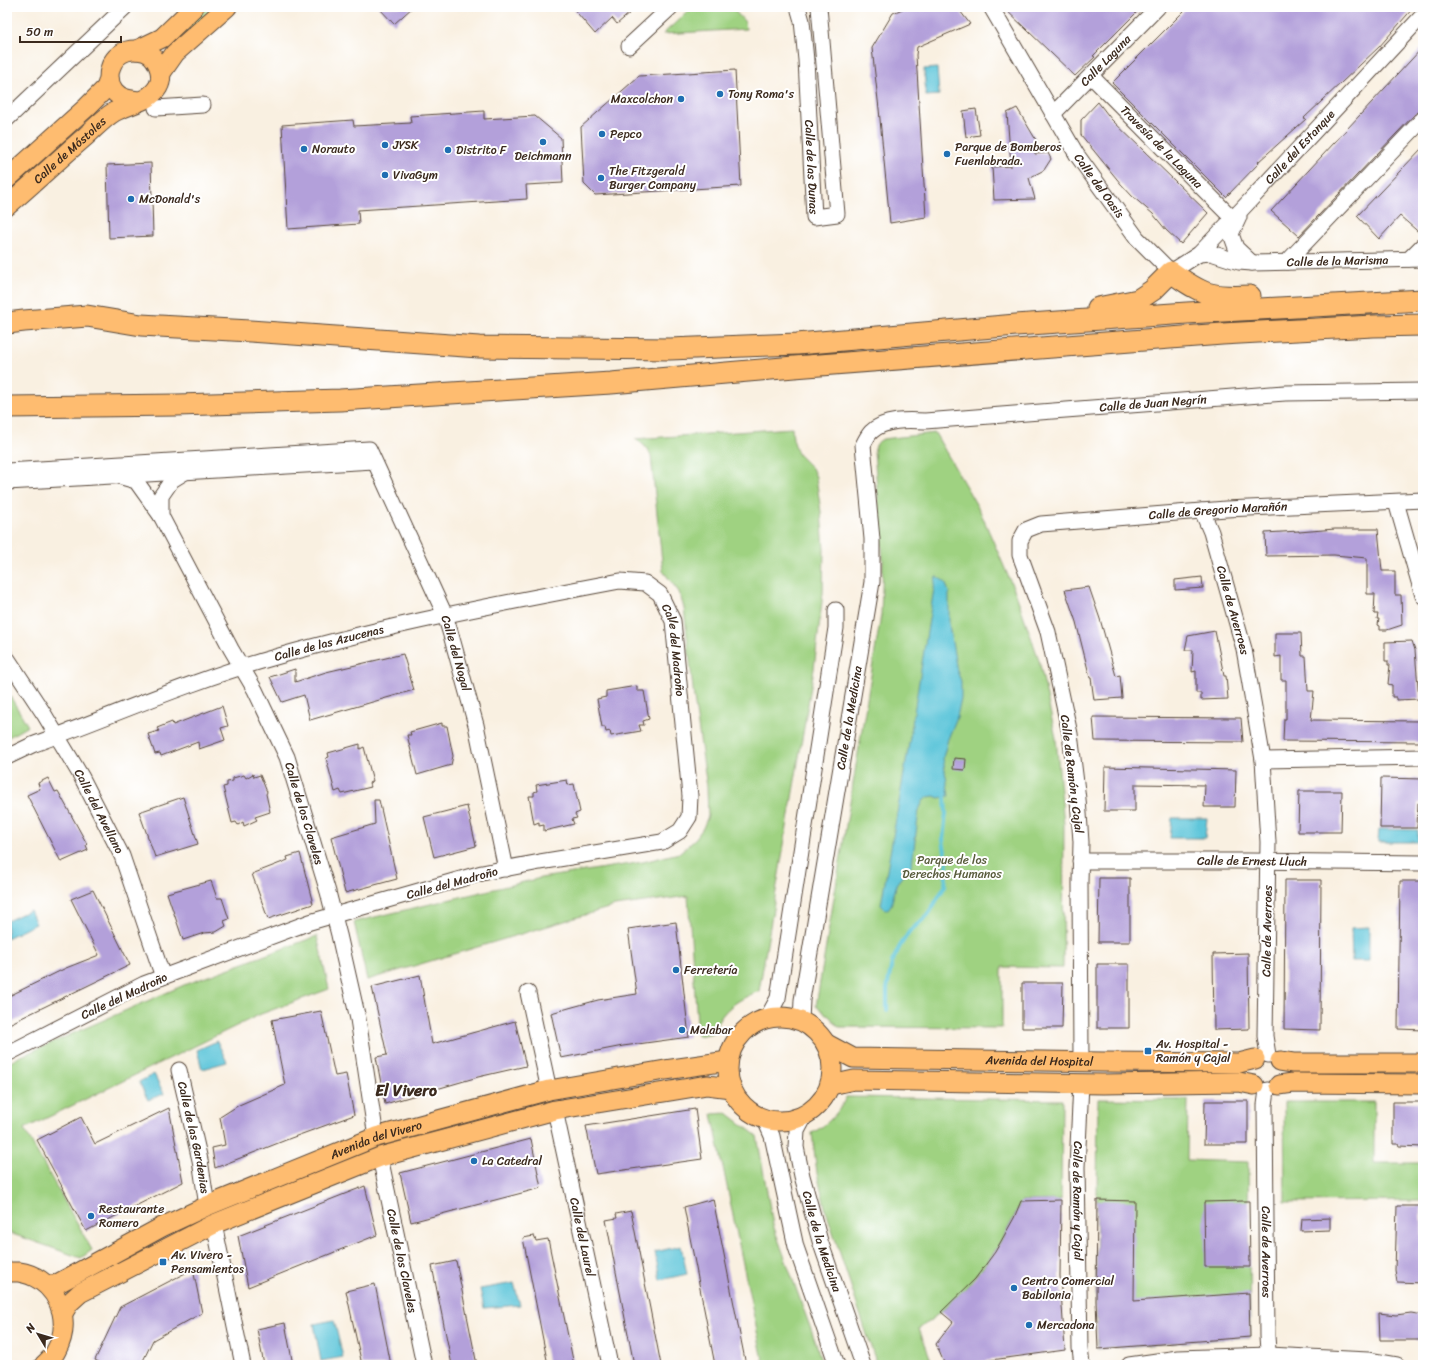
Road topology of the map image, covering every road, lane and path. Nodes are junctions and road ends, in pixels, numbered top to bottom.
1 (124, 7) edge
2 (194, 7) edge
3 (226, 7) edge
4 (671, 7) edge
5 (798, 7) edge
6 (819, 7) edge
7 (1158, 7) edge
8 (994, 8) edge
9 (1423, 15) edge
10 (629, 46) dead end
11 (137, 50) junction
12 (161, 72) junction
13 (1091, 76) junction
14 (109, 79) junction
15 (139, 101) junction
16 (203, 104) dead end
17 (156, 108) dead end
18 (1053, 114) junction
19 (1423, 119) edge
20 (7, 120) edge
21 (7, 179) edge
22 (7, 206) edge
23 (1237, 214) junction
24 (1423, 245) edge
25 (1199, 254) junction
26 (1416, 259) edge
27 (1287, 262) junction
28 (1252, 263) junction
29 (1171, 272) junction
30 (1423, 294) edge
31 (1423, 300) edge
32 (13, 321) edge
33 (141, 325) junction
34 (1423, 325) edge
35 (1016, 326) junction
36 (7, 336) edge
37 (1423, 391) edge
38 (226, 402) junction
39 (7, 407) edge
40 (7, 421) edge
41 (884, 423) joint
42 (371, 455) junction
43 (7, 471) edge
44 (185, 472) junction
45 (117, 476) junction
46 (7, 482) edge
47 (1423, 500) edge
48 (1396, 502) junction
49 (1202, 511) junction
50 (161, 516) junction
51 (1020, 540) joint
52 (660, 594) joint
53 (1423, 596) edge
54 (836, 610) dead end
55 (445, 615) junction
56 (7, 658) edge
57 (242, 667) junction
58 (57, 736) junction
59 (7, 757) edge
60 (1423, 757) edge
61 (1263, 760) junction
62 (1080, 861) junction
63 (1267, 861) junction
64 (1423, 863) edge
65 (506, 869) junction
66 (333, 916) junction
67 (163, 977) junction
68 (528, 993) dead end
69 (767, 1018) junction
70 (801, 1021) junction
71 (827, 1044) junction
72 (7, 1054) edge
73 (1267, 1058) junction
74 (728, 1061) junction
75 (1081, 1062) junction
76 (1423, 1063) edge
77 (179, 1070) dead end
78 (1081, 1084) junction
79 (1423, 1084) edge
80 (831, 1085) junction
81 (1267, 1087) junction
82 (731, 1088) junction
83 (549, 1090) junction
84 (555, 1110) junction
85 (805, 1116) junction
86 (765, 1120) junction
87 (376, 1137) junction
88 (380, 1157) junction
89 (207, 1206) junction
90 (214, 1224) junction
91 (11, 1269) edge
92 (47, 1285) junction
93 (63, 1313) junction
94 (1269, 1360) edge
95 (44, 1365) edge
96 (243, 1365) edge
97 (424, 1365) edge
98 (610, 1365) edge
99 (837, 1365) edge
100 (863, 1365) edge
101 (1082, 1365) edge
102 (1129, 1365) edge
103 (1397, 1365) edge

1 - 20 street
2 - 11 main road
3 - 12 main road
4 - 10 street
5 - 6 street, Calle de las Dunas
7 - 13 street, Calle Laguna
8 - 18 street, Calle del Oasis
9 - 23 street, Calle del Estanque
11 - 12 main road
11 - 14 main road
12 - 15 main road
13 - 18 street, Calle Laguna
13 - 23 street, Travesía de la Laguna
14 - 15 main road
14 - 21 main road, Calle de Móstoles
15 - 22 main road, Calle de Móstoles
16 - 17 street
18 - 29 street, Calle del Oasis
19 - 27 street
23 - 25 street, Calle del Estanque
23 - 28 street
24 - 26 street
25 - 28 street, Calle de la Marisma
25 - 29 street, Calle del Estanque
26 - 27 street, Calle de la Marisma
27 - 28 street, Calle de la Marisma
29 - 30 highway
29 - 35 highway
31 - 35 highway
32 - 33 highway
33 - 35 highway
33 - 36 highway
34 - 38 highway
37 - 41 street, Calle de Juan Negrín
38 - 39 highway
38 - 40 highway
41 - 70 street, Calle de la Medicina
42 - 43 street
42 - 44 street
42 - 55 street, Calle del Nogal
44 - 45 street
44 - 50 street
45 - 46 street
45 - 50 street, Calle de los Claveles
47 - 48 street, Calle de Gregorio Marañón
48 - 49 street, Calle de Gregorio Marañón
48 - 53 street
49 - 51 street, Calle de Gregorio Marañón
49 - 61 street, Calle de Averroes
50 - 57 street, Calle de los Claveles
51 - 62 street, Calle de Ramón y Cajal
52 - 55 street, Calle de las Azucenas
52 - 65 street, Calle del Madroño
54 - 69 street
55 - 57 street, Calle de las Azucenas
55 - 65 street, Calle del Nogal
56 - 58 street, Calle del Avellano
57 - 58 street, Calle de las Azucenas
57 - 66 street, Calle de los Claveles
58 - 59 street, Calle de las Azucenas
58 - 67 street, Calle del Avellano
60 - 61 street
61 - 63 street, Calle de Averroes
62 - 63 street, Calle de Ernest Lluch
62 - 75 street, Calle de Ramón y Cajal
63 - 64 street, Calle de Ernest Lluch
63 - 73 street, Calle de Averroes
65 - 66 street, Calle del Madroño
66 - 67 street, Calle del Madroño
66 - 87 street, Calle de los Claveles
67 - 72 street, Calle del Madroño
68 - 83 street
69 - 70 main road
69 - 74 main road
70 - 71 main road
71 - 75 main road, Avenida del Hospital
71 - 80 main road
73 - 75 main road, Avenida del Hospital
73 - 76 main road, Avenida del Hospital
73 - 81 main road
73 - 81 main road
74 - 82 main road
74 - 83 main road, Avenida del Vivero
77 - 89 street, Calle de las Gardenias
78 - 80 main road, Avenida del Hospital
78 - 81 main road, Avenida del Hospital
78 - 101 street, Calle de Ramón y Cajal
79 - 81 main road, Avenida del Hospital
80 - 85 main road
81 - 94 street, Calle de Averroes
82 - 84 main road, Avenida del Vivero
82 - 86 main road
83 - 87 main road, Avenida del Vivero
84 - 88 main road, Avenida del Vivero
84 - 98 street, Calle del Laurel
85 - 86 main road
85 - 100 street, Calle de la Medicina
86 - 99 street
87 - 89 main road, Avenida del Vivero
88 - 90 main road, Avenida del Vivero
88 - 97 street, Calle de los Claveles
89 - 92 main road, Avenida del Vivero
90 - 93 main road, Avenida del Vivero
90 - 96 street
91 - 92 main road
92 - 93 main road
93 - 95 main road
94 - 102 street
94 - 103 street

